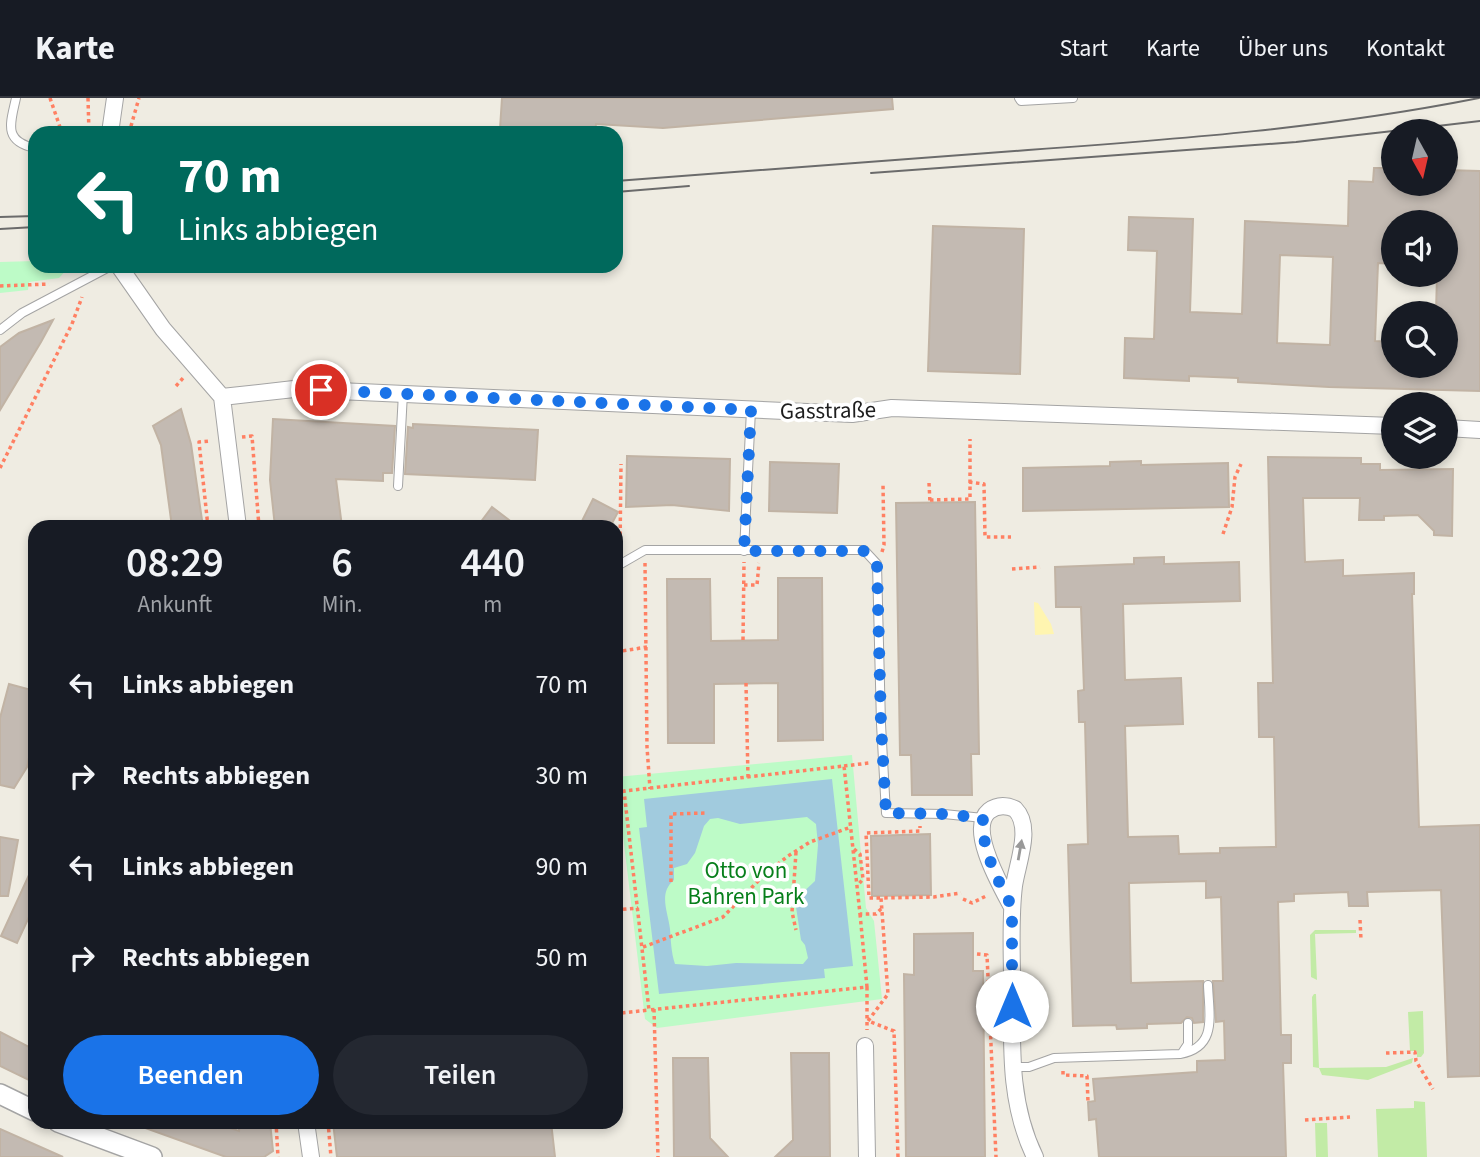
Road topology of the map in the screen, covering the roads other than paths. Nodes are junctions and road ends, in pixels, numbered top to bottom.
1 (16, 98) edge
2 (115, 98) edge
3 (1019, 98) edge
4 (1073, 98) edge
5 (111, 126) edge
6 (28, 146) edge
7 (97, 273) edge
8 (124, 273) edge
9 (0, 330) edge
10 (403, 393) junction
11 (222, 397) junction
12 (751, 410) junction
13 (1381, 426) edge
14 (1458, 429) edge
15 (1480, 430) edge
16 (398, 486) dead end
17 (237, 520) edge
18 (744, 551) junction
19 (623, 565) edge
20 (983, 818) junction
21 (1012, 907) junction
22 (1208, 985) dead end
23 (1188, 1023) dead end
24 (865, 1046) road end
25 (1180, 1054) junction
26 (1013, 1067) junction
27 (0, 1094) edge
28 (28, 1108) edge
29 (77, 1129) edge
30 (306, 1130) edge
31 (152, 1157) edge
32 (304, 1157) edge
33 (311, 1157) edge
34 (867, 1157) edge
35 (1035, 1157) edge

1 - 6 lane
2 - 5 street
3 - 4 lane
7 - 9 lane
8 - 11 street
10 - 11 street, Gasstraße
10 - 12 street, Gasstraße
10 - 16 lane
11 - 17 street
12 - 13 street, Gasstraße
12 - 18 lane
14 - 15 street
18 - 19 lane
18 - 20 lane
20 - 21 street
21 -> 20 street
21 - 26 street
22 - 25 lane
23 - 25 lane
24 - 34 street
25 - 26 lane
26 - 35 street
27 - 28 street
29 - 31 street
30 - 32 street
30 - 33 street

